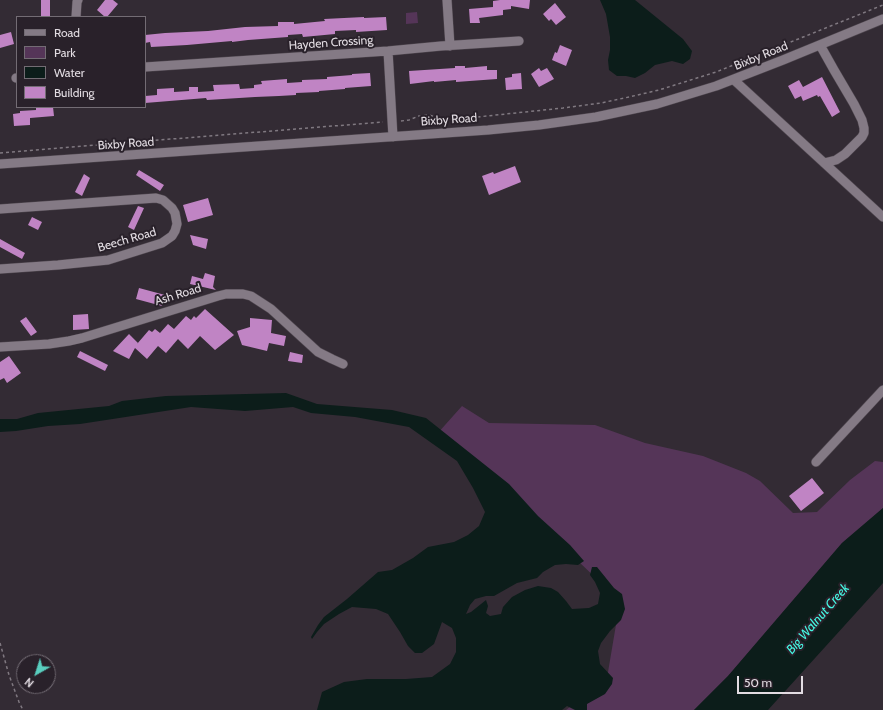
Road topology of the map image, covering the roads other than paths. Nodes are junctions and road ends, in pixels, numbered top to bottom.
1 (78, 0) edge
2 (447, 0) edge
3 (76, 16) edge
4 (883, 19) edge
5 (519, 41) dead end
6 (820, 44) junction
7 (450, 46) junction
8 (388, 51) junction
9 (146, 68) edge
10 (734, 80) junction
11 (393, 137) junction
12 (824, 163) junction
13 (0, 164) edge
14 (0, 209) edge
15 (883, 217) edge
16 (0, 269) edge
17 (0, 347) edge
18 (343, 364) dead end
19 (883, 390) edge
20 (816, 462) dead end

1 - 3 street
2 - 7 street
4 - 6 street, Bixby Road
5 - 7 street, Hayden Crossing
6 - 10 street, Bixby Road
6 - 12 street
7 - 8 street, Hayden Crossing
8 - 9 street, Hayden Crossing
8 - 11 street
10 - 11 street, Bixby Road
10 - 12 street
11 - 13 street, Bixby Road
12 - 15 street
14 - 16 street, Beech Road
17 - 18 street, Ash Road
19 - 20 street

